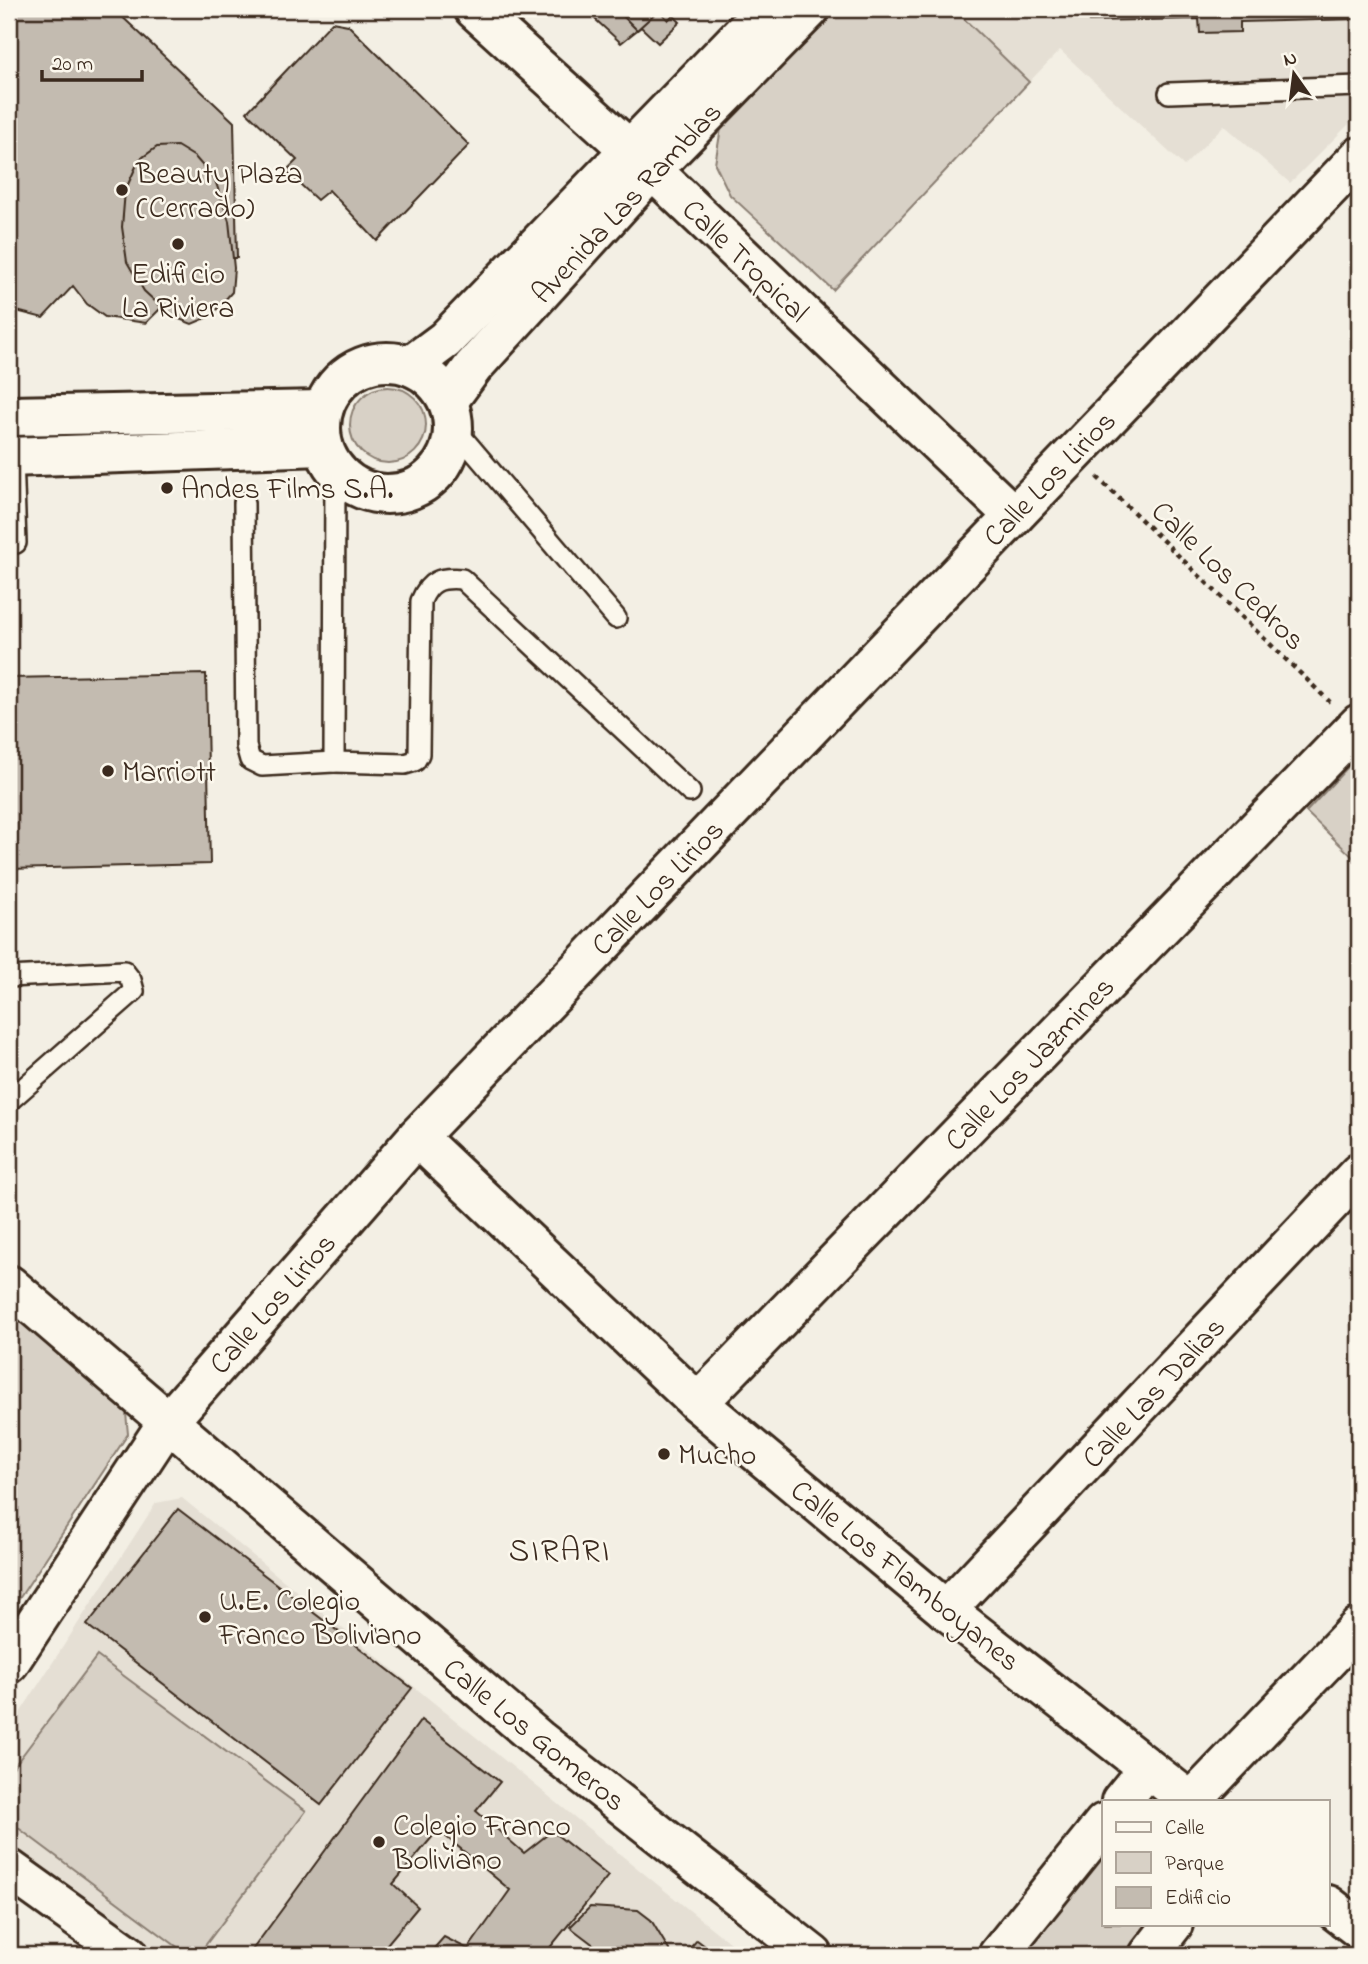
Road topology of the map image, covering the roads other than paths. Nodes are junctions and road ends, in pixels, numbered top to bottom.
1 (474, 9) edge
2 (766, 9) edge
3 (810, 9) edge
4 (1359, 86) edge
5 (1169, 93) dead end
6 (1359, 156) edge
7 (641, 160) junction
8 (411, 366) junction
9 (451, 414) junction
10 (9, 416) edge
11 (327, 442) junction
12 (11, 457) edge
13 (244, 502) dead end
14 (1014, 516) junction
15 (16, 543) dead end
16 (617, 618) dead end
17 (1357, 725) edge
18 (334, 762) junction
19 (690, 792) dead end
20 (9, 977) edge
21 (9, 1101) edge
22 (417, 1137) junction
23 (1359, 1173) edge
24 (9, 1285) edge
25 (698, 1403) junction
26 (167, 1423) junction
27 (946, 1610) junction
28 (1359, 1626) edge
29 (9, 1663) edge
30 (1147, 1769) junction
31 (1122, 1800) edge
32 (1190, 1800) edge
33 (1192, 1800) edge
34 (1102, 1826) edge
35 (9, 1869) edge
36 (1330, 1907) edge
37 (1171, 1926) edge
38 (1359, 1929) edge
39 (130, 1955) edge
40 (813, 1955) edge
41 (999, 1955) edge
42 (1149, 1955) edge

1 - 7 street, Calle Tropical
2 - 7 street, Avenida Las Ramblas
3 - 7 street, Avenida Las Ramblas
4 - 5 lane
6 - 14 street, Calle Los Lirios
7 - 8 street, Avenida Las Ramblas
7 - 9 street, Avenida Las Ramblas
7 - 14 street, Calle Tropical
8 - 9 street
8 - 11 street
9 - 11 street
9 - 16 lane
10 - 11 street
11 - 12 street
11 - 18 lane
12 - 15 lane
13 - 18 lane
14 - 22 street, Calle Los Lirios
17 - 25 street, Calle Los Jazmines
18 - 19 lane
20 - 21 lane
22 - 25 street, Calle Los Flamboyanes
22 - 26 street, Calle Los Lirios
23 - 27 street, Calle Las Dalias
24 - 26 street, Calle Los Gomeros
25 - 27 street, Calle Los Flamboyanes
26 - 29 street, Calle Los Lirios
26 - 40 street, Calle Los Gomeros
27 - 30 street, Calle Los Flamboyanes
28 - 33 street
30 - 31 street
30 - 32 street, Calle Los Flamboyanes
34 - 41 street
35 - 39 street
36 - 38 street
37 - 42 street

